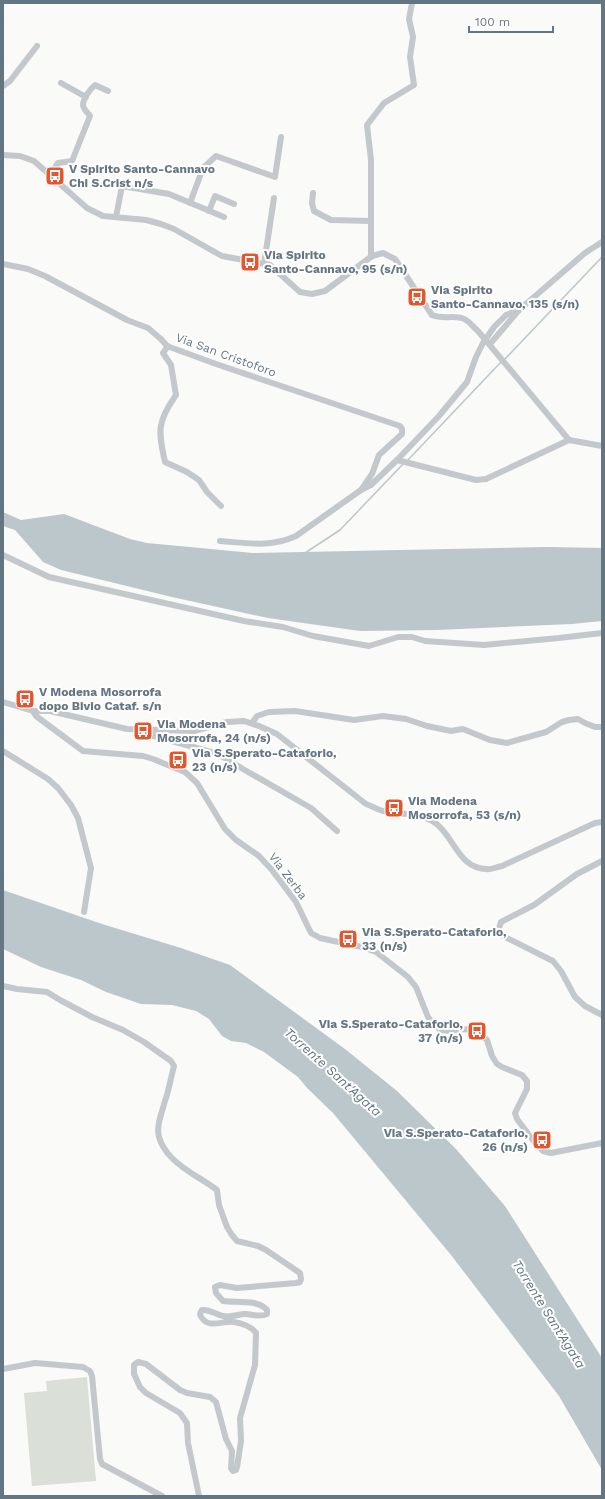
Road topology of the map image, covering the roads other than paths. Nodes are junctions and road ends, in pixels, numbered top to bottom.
1 (412, 3) edge
2 (37, 46) dead end
3 (61, 84) dead end
4 (3, 86) edge
5 (108, 91) dead end
6 (86, 97) junction
7 (281, 137) dead end
8 (3, 154) edge
9 (50, 175) junction
10 (313, 193) dead end
11 (274, 198) dead end
12 (190, 203) junction
13 (234, 204) dead end
14 (209, 211) junction
15 (116, 217) junction
16 (224, 218) dead end
17 (371, 221) junction
18 (602, 242) edge
19 (371, 257) junction
20 (3, 264) edge
21 (264, 264) junction
22 (519, 310) junction
23 (490, 344) junction
24 (168, 346) junction
25 (569, 440) junction
26 (602, 446) edge
27 (400, 460) junction
28 (362, 490) junction
29 (221, 506) dead end
30 (220, 541) dead end
31 (3, 555) edge
32 (602, 633) edge
33 (3, 702) edge
34 (34, 711) junction
35 (252, 723) junction
36 (602, 727) edge
37 (128, 729) junction
38 (3, 751) edge
39 (602, 822) edge
40 (337, 831) dead end
41 (602, 861) edge
42 (84, 912) dead end
43 (3, 986) edge
44 (602, 1014) edge
45 (602, 1143) edge
46 (3, 1369) edge
47 (162, 1496) edge
48 (199, 1496) edge

1 - 17 street
2 - 4 street
3 - 6 street
5 - 6 street
6 - 9 street
7 - 12 street
8 - 9 street
9 - 15 street
10 - 17 street
11 - 21 street
12 - 14 street
12 - 15 street
13 - 14 street
14 - 16 street
15 - 21 street
17 - 19 street
18 - 22 street
19 - 21 street
19 - 23 street
20 - 24 street, Via San Cristoforo
22 - 23 street
22 - 27 street
23 - 25 street
24 - 28 street, Via San Cristoforo
24 - 29 street
25 - 26 street
25 - 27 street
27 - 28 street
28 - 30 street
31 - 32 street
33 - 34 street
34 - 37 street
34 - 45 street, Via Zerba
35 - 36 street
35 - 37 street
35 - 39 street
37 - 40 street
38 - 42 street
41 - 44 street
43 - 48 street
46 - 47 street

